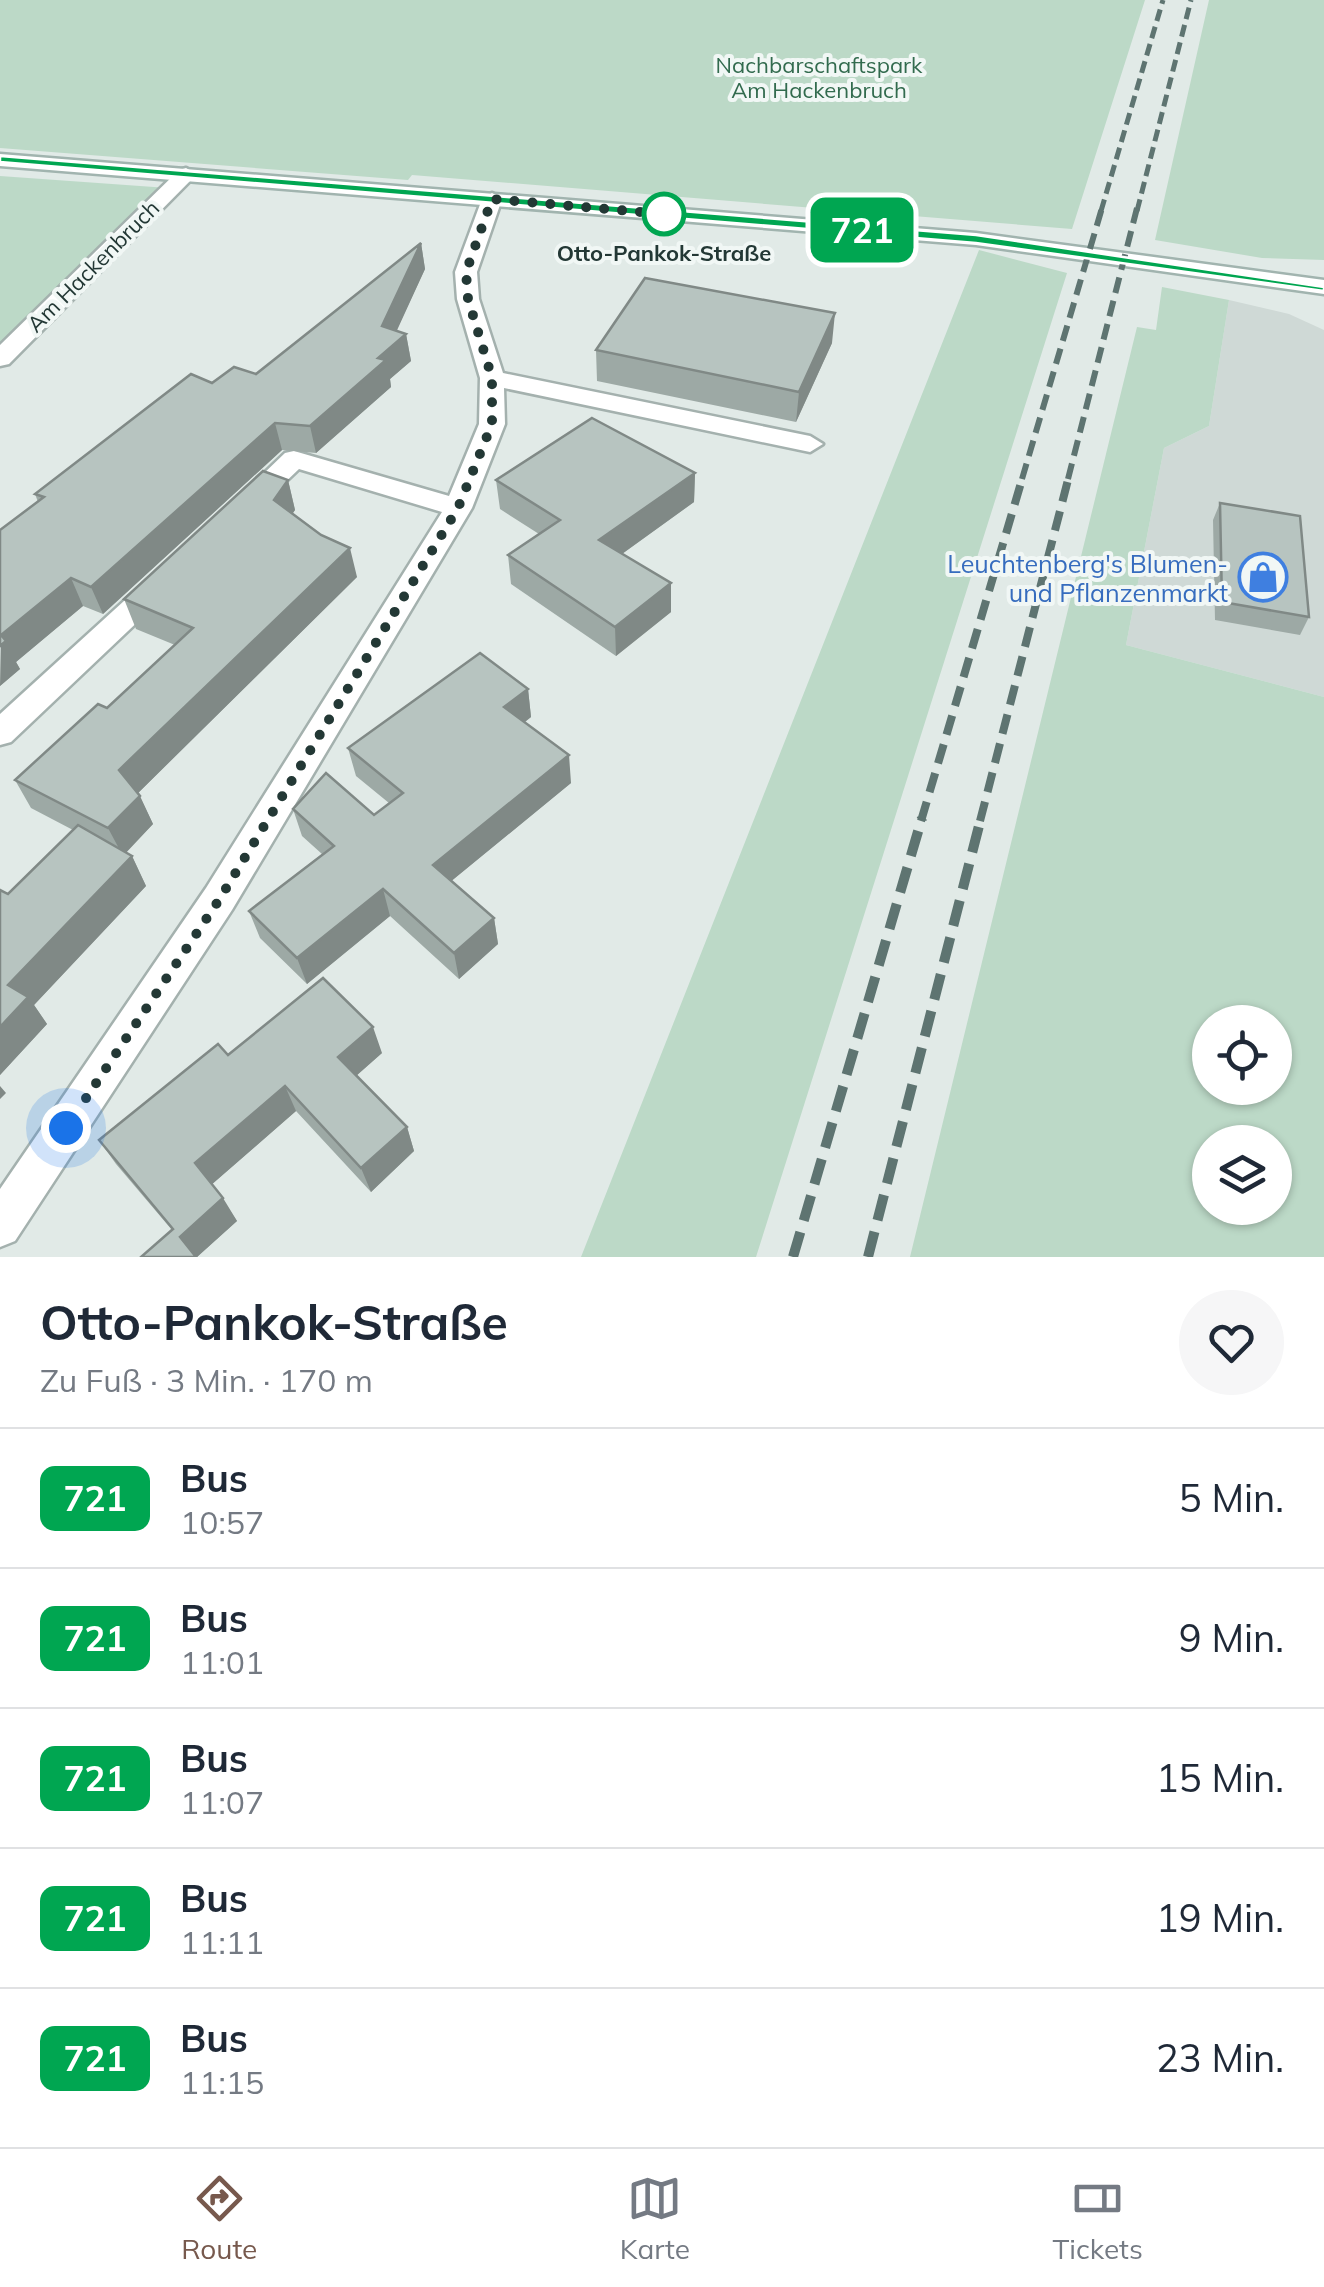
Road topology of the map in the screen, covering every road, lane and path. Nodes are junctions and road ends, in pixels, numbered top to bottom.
1 (0, 160) edge
2 (186, 174) junction
3 (492, 199) junction
4 (1324, 287) edge
5 (0, 359) edge
6 (492, 378) junction
7 (810, 444) dead end
8 (458, 508) junction
9 (224, 524) edge
10 (182, 564) edge
11 (0, 733) edge
12 (0, 1226) edge

1 - 2 street, Am Hackenbruch
2 - 3 street, Am Hackenbruch
2 - 5 street, Am Hackenbruch
3 - 4 street, Am Hackenbruch
3 - 6 street
6 - 7 street
6 - 8 street
8 - 9 street
8 - 12 street
10 - 11 street

